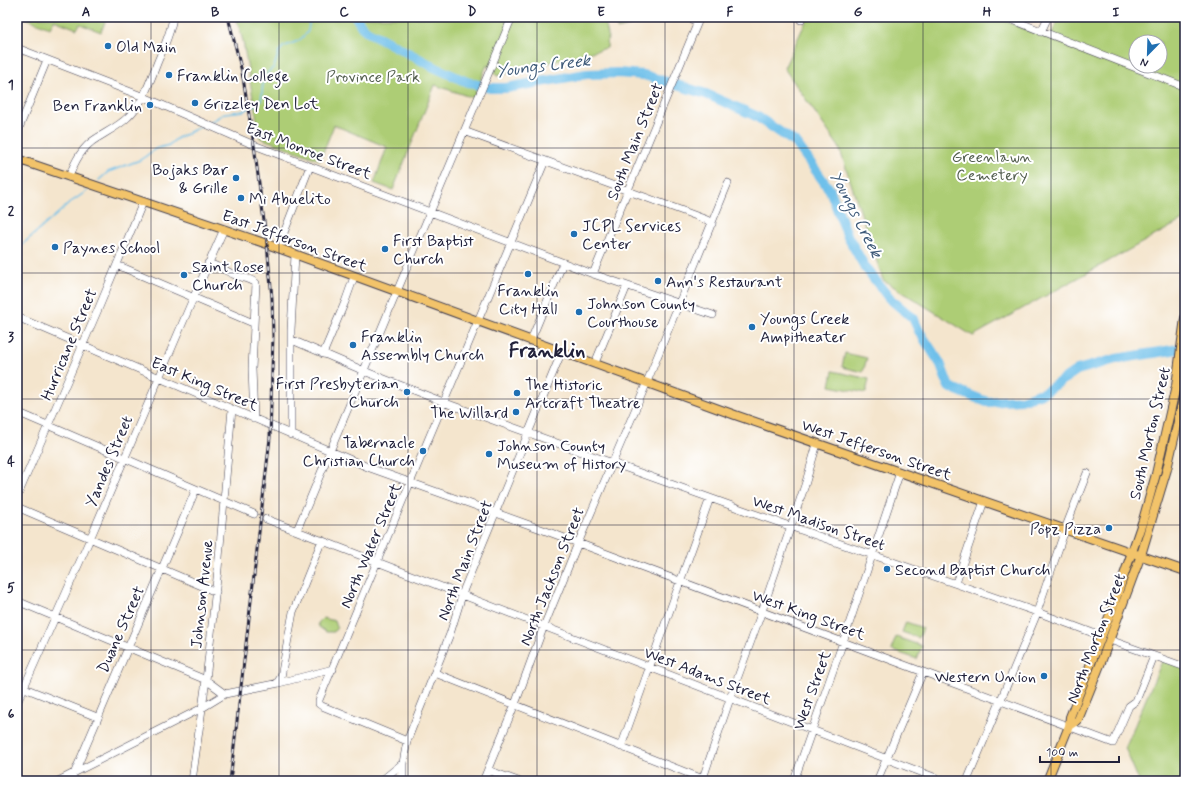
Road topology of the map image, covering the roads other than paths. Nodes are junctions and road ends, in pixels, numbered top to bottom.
1 (173, 17) edge
2 (512, 17) edge
3 (686, 17) edge
4 (1005, 17) edge
5 (1048, 17) edge
6 (699, 19) edge
7 (1041, 32) junction
8 (17, 48) edge
9 (47, 60) junction
10 (1185, 87) edge
11 (144, 97) junction
12 (464, 130) junction
13 (17, 133) edge
14 (17, 159) edge
15 (545, 161) junction
16 (310, 166) junction
17 (69, 177) junction
18 (728, 183) dead end
19 (629, 191) junction
20 (143, 202) junction
21 (431, 212) junction
22 (712, 224) junction
23 (224, 229) junction
24 (511, 242) junction
25 (278, 248) junction
26 (295, 254) junction
27 (208, 263) junction
28 (563, 263) junction
29 (117, 265) junction
30 (593, 274) junction
31 (354, 277) junction
32 (627, 286) junction
33 (396, 292) junction
34 (193, 297) junction
35 (679, 303) junction
36 (713, 315) dead end
37 (17, 317) edge
38 (1185, 318) edge
39 (478, 321) junction
40 (253, 323) junction
41 (292, 340) junction
42 (530, 340) junction
43 (83, 345) junction
44 (562, 351) junction
45 (323, 354) junction
46 (595, 363) junction
47 (363, 370) junction
48 (159, 378) junction
49 (647, 382) junction
50 (1176, 386) junction
51 (1185, 390) edge
52 (444, 402) junction
53 (232, 409) junction
54 (17, 412) edge
55 (254, 419) junction
56 (49, 425) junction
57 (529, 432) junction
58 (291, 435) junction
59 (817, 444) junction
60 (330, 451) junction
61 (124, 458) junction
62 (612, 463) junction
63 (900, 472) junction
64 (1087, 473) dead end
65 (411, 483) junction
66 (196, 489) junction
67 (17, 497) edge
68 (710, 498) junction
69 (224, 501) junction
70 (984, 501) junction
71 (17, 507) edge
72 (495, 513) junction
73 (254, 514) dead end
74 (266, 519) dead end
75 (791, 526) junction
76 (1065, 529) junction
77 (297, 530) junction
78 (90, 538) junction
79 (322, 540) junction
80 (578, 543) junction
81 (1132, 552) junction
82 (873, 555) junction
83 (1141, 555) junction
84 (378, 562) junction
85 (162, 569) junction
86 (1185, 571) edge
87 (680, 582) junction
88 (956, 583) junction
89 (216, 592) junction
90 (463, 594) junction
91 (17, 600) edge
92 (762, 612) junction
93 (1037, 612) junction
94 (55, 616) junction
95 (544, 626) junction
96 (1101, 636) junction
97 (1110, 640) junction
98 (843, 642) junction
99 (128, 648) junction
100 (1154, 656) junction
101 (650, 667) junction
102 (1185, 668) edge
103 (333, 669) junction
104 (923, 672) junction
105 (434, 673) junction
106 (206, 680) junction
107 (278, 683) junction
108 (20, 686) edge
109 (225, 694) junction
110 (730, 698) junction
111 (1001, 701) junction
112 (17, 703) edge
113 (515, 704) junction
114 (202, 708) junction
115 (97, 717) junction
116 (1069, 726) junction
117 (812, 730) junction
118 (407, 740) junction
119 (621, 747) junction
120 (886, 759) junction
121 (402, 763) junction
122 (488, 770) junction
123 (74, 773) junction
124 (705, 780) edge
125 (58, 781) edge
126 (71, 781) edge
127 (192, 781) edge
128 (381, 781) edge
129 (403, 781) edge
130 (483, 781) edge
131 (518, 781) edge
132 (794, 781) edge
133 (877, 781) edge
134 (944, 781) edge
135 (967, 781) edge
136 (1046, 781) edge

1 - 11 street
2 - 12 street
3 - 6 street
4 - 7 street
5 - 7 street
6 - 19 street, South Main Street
7 - 10 street
8 - 9 street, East Monroe Street
9 - 11 street, East Monroe Street
9 - 13 street
11 - 16 street, East Monroe Street
11 - 17 street
12 - 15 street
12 - 21 street
14 - 17 main road, East Jefferson Street
15 - 19 street
15 - 24 street, North Water Street
16 - 21 street, East Monroe Street
16 - 25 street
17 - 20 main road, East Jefferson Street
18 - 22 street, North Jackson Street
19 - 22 street
19 - 30 street, South Main Street
20 - 23 main road, East Jefferson Street
20 - 29 street, Hurricane Street
21 - 24 street, East Monroe Street
21 - 33 street
22 - 35 street, North Jackson Street
23 - 25 main road, East Jefferson Street
23 - 27 street, Yandes Street
24 - 28 street, East Monroe Street
24 - 39 street, North Water Street
25 - 26 main road, East Jefferson Street
26 - 31 main road, East Jefferson Street
26 - 41 street
27 - 34 street, Yandes Street
27 - 40 street
28 - 30 street, East Monroe Street
28 - 42 street
29 - 34 street
29 - 43 street, Hurricane Street
30 - 32 street, East Monroe Street
31 - 33 main road, East Jefferson Street
31 - 45 street
32 - 35 street, East Monroe Street
32 - 46 street
33 - 39 main road, East Jefferson Street
33 - 47 street
34 - 40 street
34 - 48 street, Yandes Street
35 - 36 street, East Monroe Street
35 - 49 street, North Jackson Street
37 - 43 street, East King Street
38 - 50 main road, South Morton Street
39 - 42 main road, East Jefferson Street
39 - 52 street, North Water Street
40 - 55 street
41 - 45 street, West Madison Street
41 - 58 street
42 - 44 main road, East Jefferson Street
43 - 48 street, East King Street
43 - 56 street, Hurricane Street
44 - 46 main road, West Jefferson Street
44 - 57 street, North Main Street
45 - 47 street, West Madison Street
46 - 49 main road, West Jefferson Street
47 - 52 street, West Madison Street
47 - 60 street
48 - 53 street, East King Street
48 - 61 street, Yandes Street
49 - 59 main road, West Jefferson Street
49 - 62 street, North Jackson Street
50 - 51 main road
50 - 81 main road, South Morton Street
51 - 83 main road, South Morton Street
52 - 57 street, West Madison Street
52 - 65 street, North Water Street
53 - 55 street, East King Street
53 - 69 street, Johnson Avenue
54 - 56 street
55 - 58 street, East King Street
56 - 61 street
56 - 67 street, Hurricane Street
57 - 62 street, West Madison Street
57 - 72 street, North Main Street
58 - 60 street, East King Street
59 - 63 main road, West Jefferson Street
59 - 75 street
60 - 65 street, East King Street
60 - 77 street
61 - 66 street
61 - 78 street, Yandes Street
62 - 68 street, West Madison Street
62 - 80 street, North Jackson Street
63 - 70 main road, West Jefferson Street
63 - 82 street, West Street
64 - 76 street
65 - 72 street, East King Street
65 - 84 street, North Water Street
66 - 69 street
66 - 85 street, Duane Street
68 - 75 street, West Madison Street
68 - 87 street
69 - 73 street
69 - 89 street, Johnson Avenue
70 - 76 main road, West Jefferson Street
70 - 88 street
71 - 78 street
72 - 80 street, West King Street
72 - 90 street, North Main Street
74 - 77 street, West Adams Street
75 - 82 street, West Madison Street
75 - 92 street
76 - 81 main road, West Jefferson Street
76 - 93 street
77 - 79 street, West Adams Street
78 - 85 street
78 - 94 street, Yandes Street
79 - 84 street, West Adams Street
79 - 107 street
80 - 87 street, West King Street
80 - 95 street, North Jackson Street
81 - 83 main road, West Jefferson Street
81 - 96 main road, North Morton Street
82 - 88 street, West Madison Street
82 - 98 street, West Street
83 - 86 main road, West Jefferson Street
83 - 97 main road, North Morton Street
84 - 90 street, West Adams Street
84 - 103 street, North Water Street
85 - 89 street
85 - 99 street, Duane Street
87 - 92 street, West King Street
87 - 101 street
88 - 93 street, West Madison Street
89 - 106 street, Johnson Avenue
90 - 95 street, West Adams Street
90 - 105 street, North Main Street
91 - 94 street
92 - 98 street, West King Street
92 - 110 street
93 - 96 street, West Madison Street
93 - 111 street
94 - 99 street
94 - 108 street, Yandes Street
95 - 101 street, West Adams Street
95 - 113 street, North Jackson Street
96 - 116 main road, North Morton Street
97 - 100 street
97 - 116 main road, North Morton Street
98 - 104 street, West King Street
98 - 117 street, West Street
99 - 106 street
99 - 115 street, Duane Street
100 - 102 street
100 - 116 street, West King Street
101 - 110 street, West Adams Street
101 - 119 street
103 - 107 street
103 - 118 street, North Water Street
104 - 111 street, West King Street
104 - 120 street
105 - 113 street
105 - 118 street, North Main Street
106 - 109 street
106 - 114 street, Johnson Avenue
107 - 109 street
108 - 112 street, Yandes Street
108 - 115 street
109 - 114 street
110 - 117 street, West Adams Street
110 - 124 street
111 - 116 street, West King Street
111 - 135 street
113 - 119 street
113 - 122 street, North Jackson Street
114 - 123 street
114 - 127 street, Johnson Avenue
115 - 123 street, Duane Street
116 - 136 main road, North Morton Street
117 - 120 street, West Adams Street
117 - 132 street, West Street
118 - 121 street, North Main Street
119 - 124 street
120 - 133 street
120 - 134 street, West Adams Street
121 - 128 street
121 - 129 street, North Main Street
122 - 130 street, North Jackson Street
122 - 131 street
123 - 125 street
123 - 126 street, Duane Street

